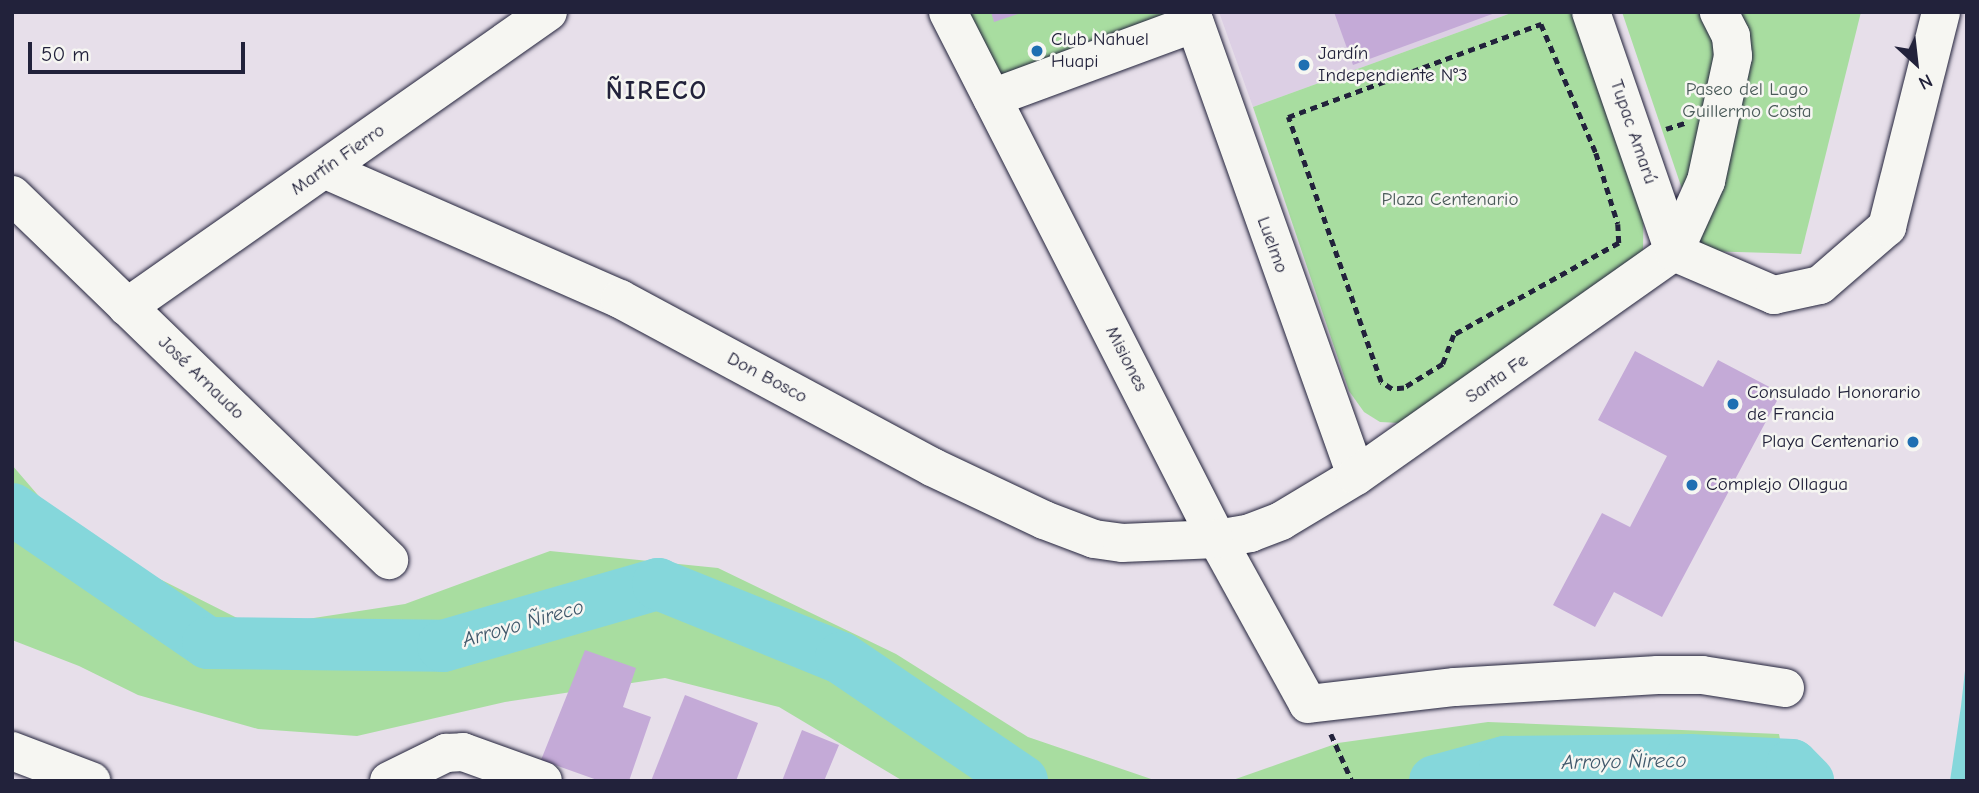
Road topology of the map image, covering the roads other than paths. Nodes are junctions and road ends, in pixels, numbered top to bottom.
1 (548, 12) edge
2 (948, 12) edge
3 (1591, 12) edge
4 (1720, 12) edge
5 (1941, 12) edge
6 (1193, 18) edge
7 (992, 98) junction
8 (326, 170) junction
9 (12, 195) edge
10 (1674, 252) junction
11 (127, 307) junction
12 (1356, 476) junction
13 (1217, 539) junction
14 (389, 560) dead end
15 (1785, 688) dead end
16 (12, 751) edge
17 (91, 781) edge
18 (389, 781) edge
19 (543, 781) edge

1 - 8 street, Martín Fierro
2 - 7 street, Misiones
3 - 10 street, Tupac Amarú
4 - 10 street
5 - 10 street
6 - 7 street
6 - 12 street, Luelmo
7 - 13 street, Misiones
8 - 11 street, Martín Fierro
8 - 13 street, Don Bosco
9 - 11 street, José Arnaudo
10 - 12 street, Santa Fe
11 - 14 street, José Arnaudo
12 - 13 street, Santa Fe
13 - 15 street, Misiones
16 - 17 street
18 - 19 street

